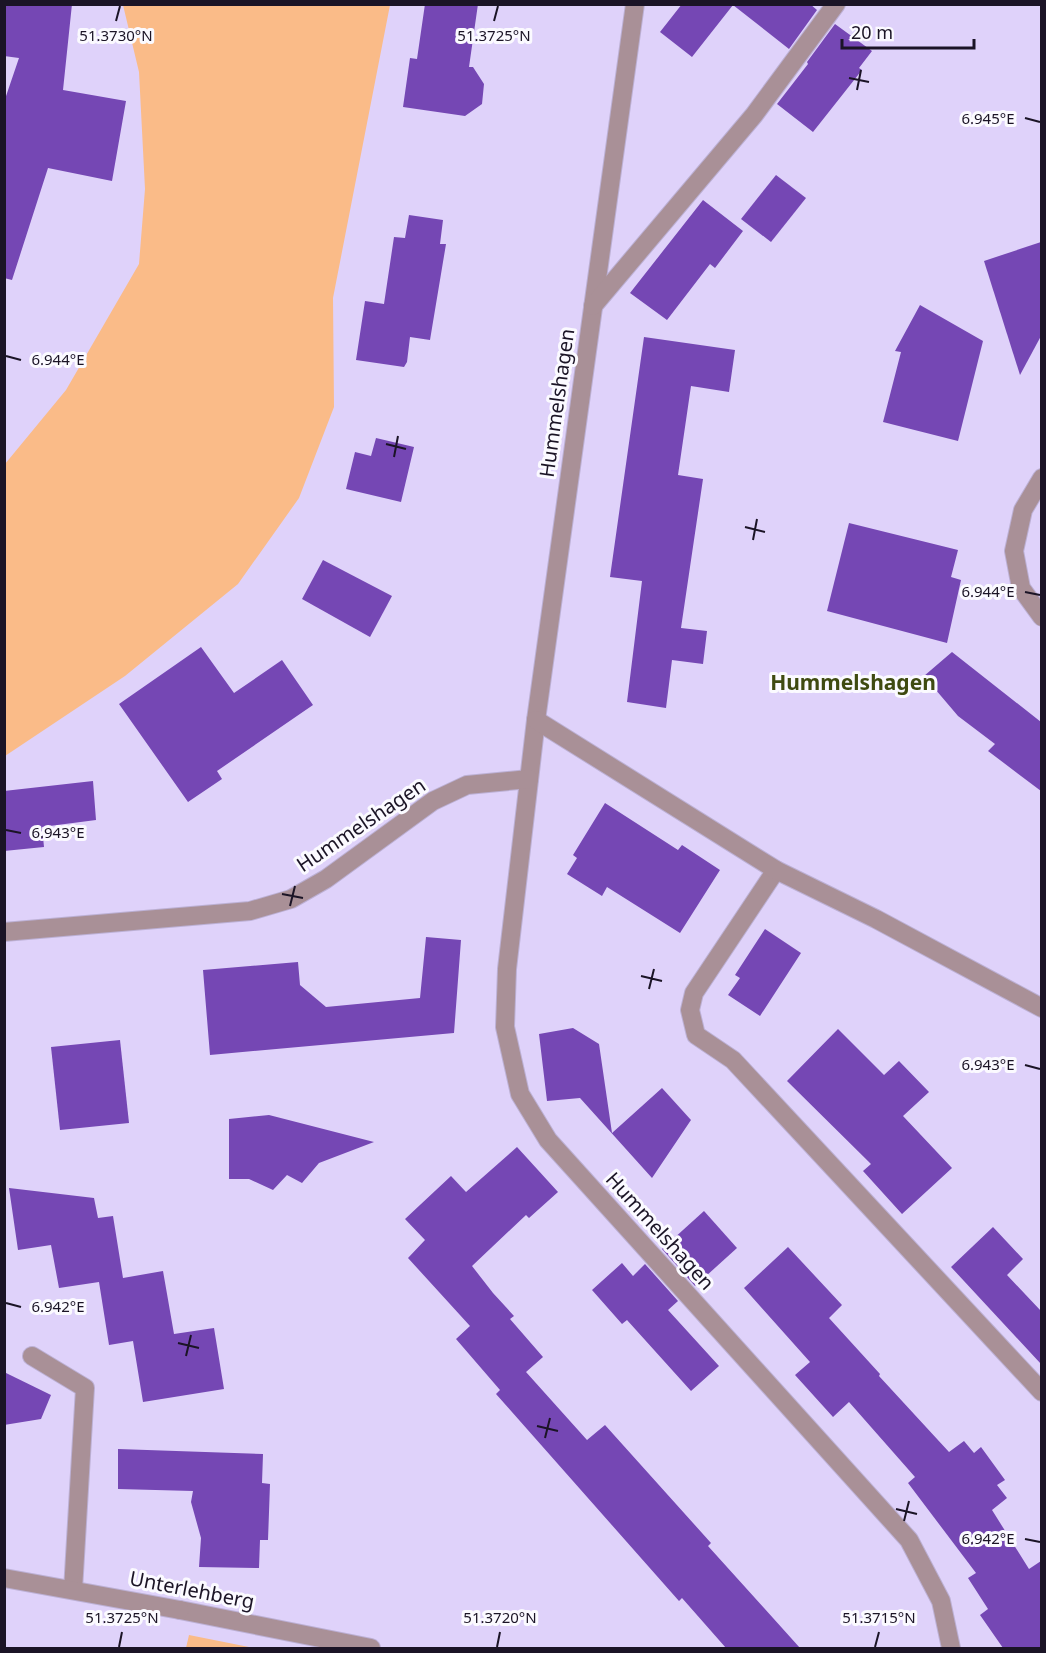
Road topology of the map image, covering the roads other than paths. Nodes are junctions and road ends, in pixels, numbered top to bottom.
1 (635, 4) edge
2 (836, 4) edge
3 (593, 306) junction
4 (1041, 478) edge
5 (1041, 617) edge
6 (536, 720) junction
7 (529, 779) junction
8 (776, 870) junction
9 (4, 932) edge
10 (1041, 1008) edge
11 (32, 1356) dead end
12 (1041, 1392) edge
13 (4, 1578) edge
14 (73, 1590) junction
15 (371, 1648) edge
16 (951, 1648) edge

1 - 3 street, Hummelshagen
2 - 3 street, Hummelshagen
3 - 6 street, Hummelshagen
4 - 5 street
6 - 7 street, Hummelshagen
6 - 8 street
7 - 9 street, Hummelshagen
7 - 16 street, Hummelshagen
8 - 10 street
8 - 12 street
11 - 14 street
13 - 14 street, Unterlehberg
14 - 15 street, Unterlehberg

